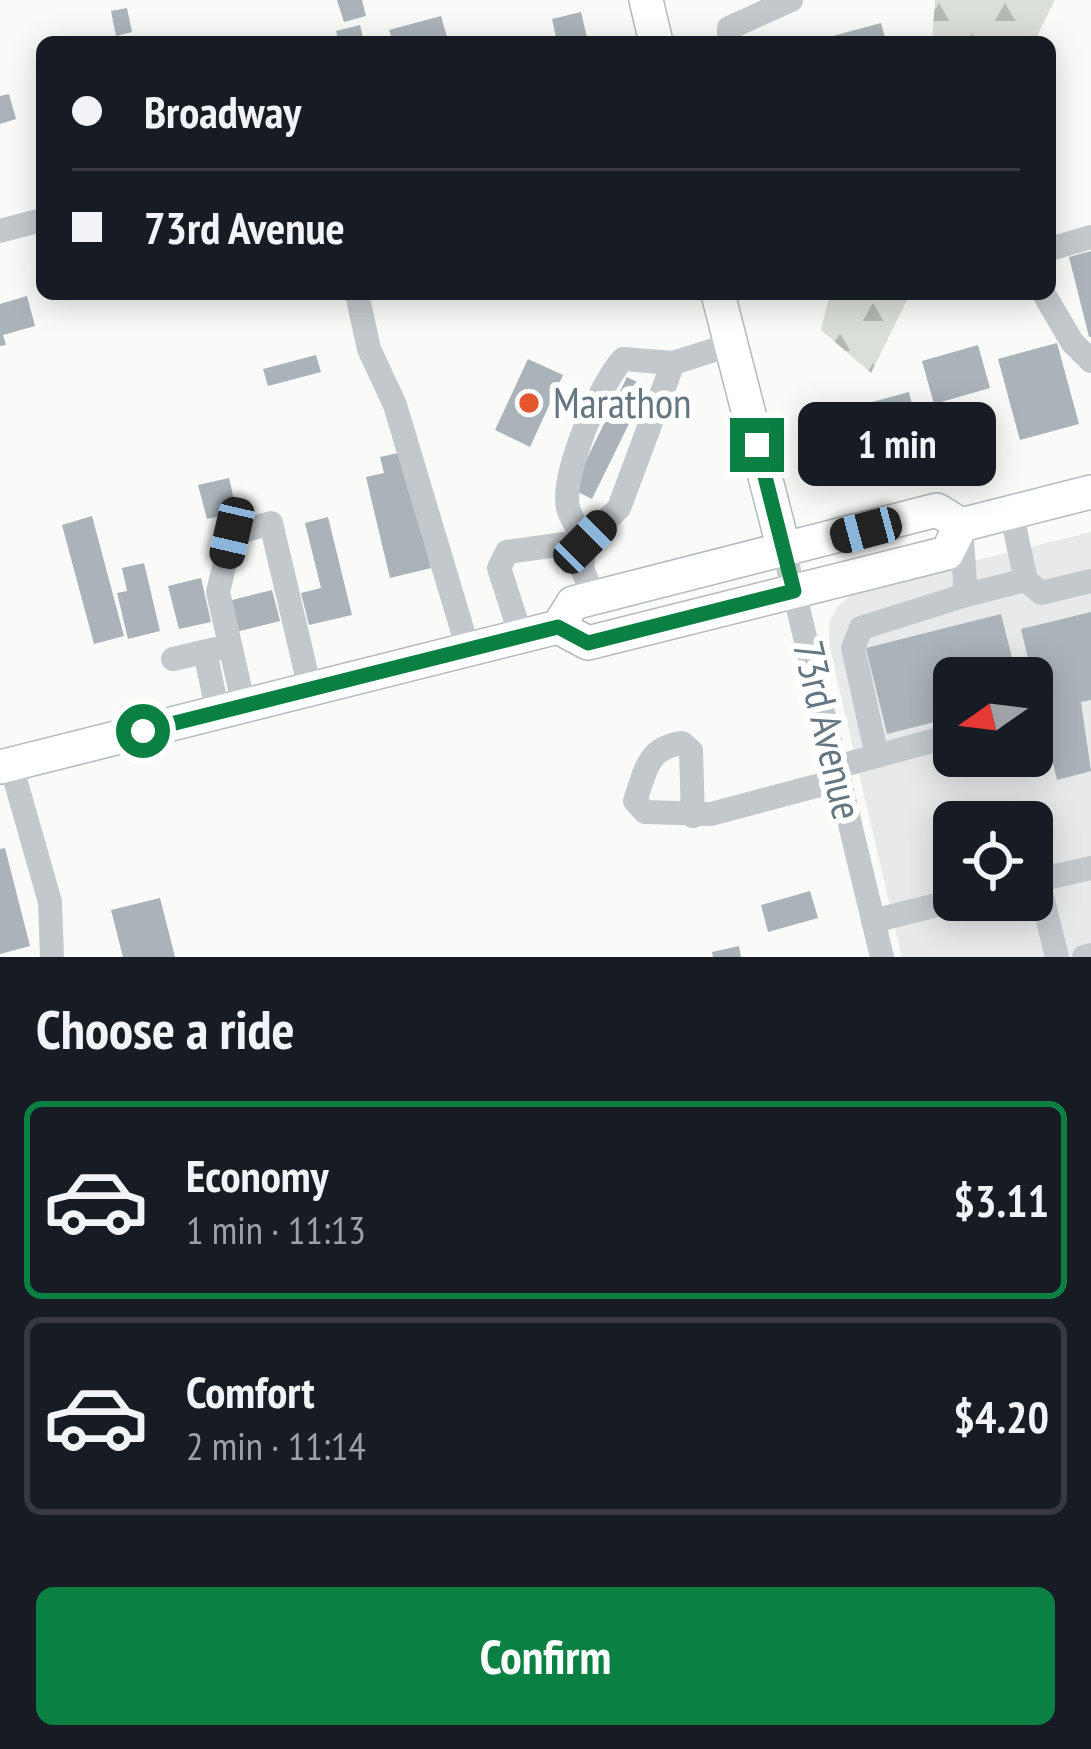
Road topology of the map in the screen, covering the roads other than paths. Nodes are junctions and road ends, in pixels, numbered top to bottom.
1 (646, 0) edge
2 (791, 0) edge
3 (655, 36) edge
4 (729, 36) edge
5 (36, 222) edge
6 (0, 231) edge
7 (1091, 237) edge
8 (1056, 247) edge
9 (357, 300) edge
10 (719, 300) edge
11 (1048, 300) edge
12 (730, 345) junction
13 (1091, 361) edge
14 (673, 363) junction
15 (1091, 492) edge
16 (1011, 512) junction
17 (961, 525) junction
18 (585, 542) junction
19 (784, 550) junction
20 (1026, 580) junction
21 (1091, 581) edge
22 (794, 591) junction
23 (966, 595) junction
24 (593, 598) junction
25 (558, 627) junction
26 (521, 636) junction
27 (217, 648) junction
28 (469, 649) junction
29 (173, 659) dead end
30 (859, 676) junction
31 (818, 687) junction
32 (310, 689) junction
33 (231, 709) junction
34 (933, 741) edge
35 (877, 756) junction
36 (6, 766) edge
37 (838, 773) junction
38 (693, 816) dead end
39 (1091, 868) edge
40 (1053, 876) edge
41 (933, 906) edge
42 (873, 921) junction
43 (1047, 921) edge
44 (52, 957) edge
45 (881, 957) edge
46 (1057, 957) edge

1 - 3 main road
2 - 4 street
5 - 6 street
7 - 8 street
9 - 28 street
10 - 12 main road, 73rd Avenue
11 - 13 street
12 - 14 street
12 - 19 main road, 73rd Avenue
14 - 18 street
14 - 18 street
15 - 16 main road
16 - 17 main road
16 - 20 street
17 - 19 main road
17 - 22 main road
17 - 23 street
18 - 24 street
18 - 26 street
19 - 22 street, 73rd Avenue
19 - 24 main road
20 - 21 street
20 - 23 street
22 - 25 main road
22 - 31 street, 73rd Avenue
23 - 30 street
24 - 25 main road
25 - 26 main road
26 - 28 main road
27 - 29 street
27 - 32 street
27 - 33 street
28 - 32 main road
30 - 31 street
30 - 35 street
31 - 37 street, 73rd Avenue
32 - 33 main road
33 - 36 main road
34 - 35 street
35 - 37 street
36 - 44 street
37 - 38 street
37 - 42 street, 73rd Avenue
39 - 40 street
41 - 42 street
42 - 45 street, 73rd Avenue
43 - 46 street

